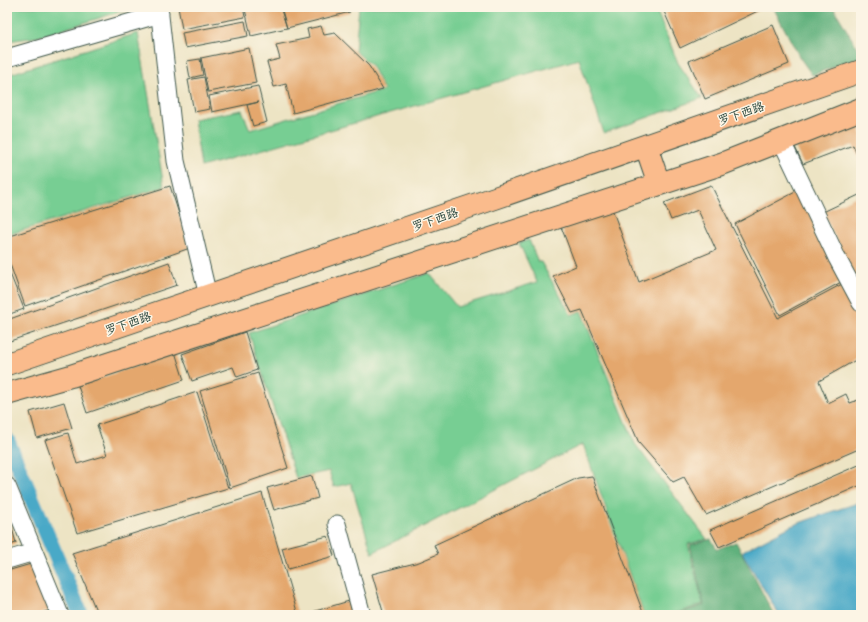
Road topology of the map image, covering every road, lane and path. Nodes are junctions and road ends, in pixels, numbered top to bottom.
1 (159, 11) edge
2 (7, 58) edge
3 (861, 71) edge
4 (861, 109) edge
5 (782, 140) junction
6 (646, 146) junction
7 (659, 184) junction
8 (208, 296) junction
9 (861, 303) edge
10 (7, 364) edge
11 (7, 394) edge
12 (7, 486) edge
13 (337, 524) dead end
14 (34, 552) junction
15 (7, 560) edge
16 (60, 615) edge
17 (362, 615) edge

1 - 2 street
1 - 8 street
3 - 6 main road, 罗下西路
4 - 5 main road
5 - 7 main road
5 - 9 street
6 - 7 main road
6 - 8 main road, 罗下西路
7 - 11 main road
8 - 10 main road, 罗下西路
12 - 14 street
13 - 17 street
14 - 15 street
14 - 16 street

